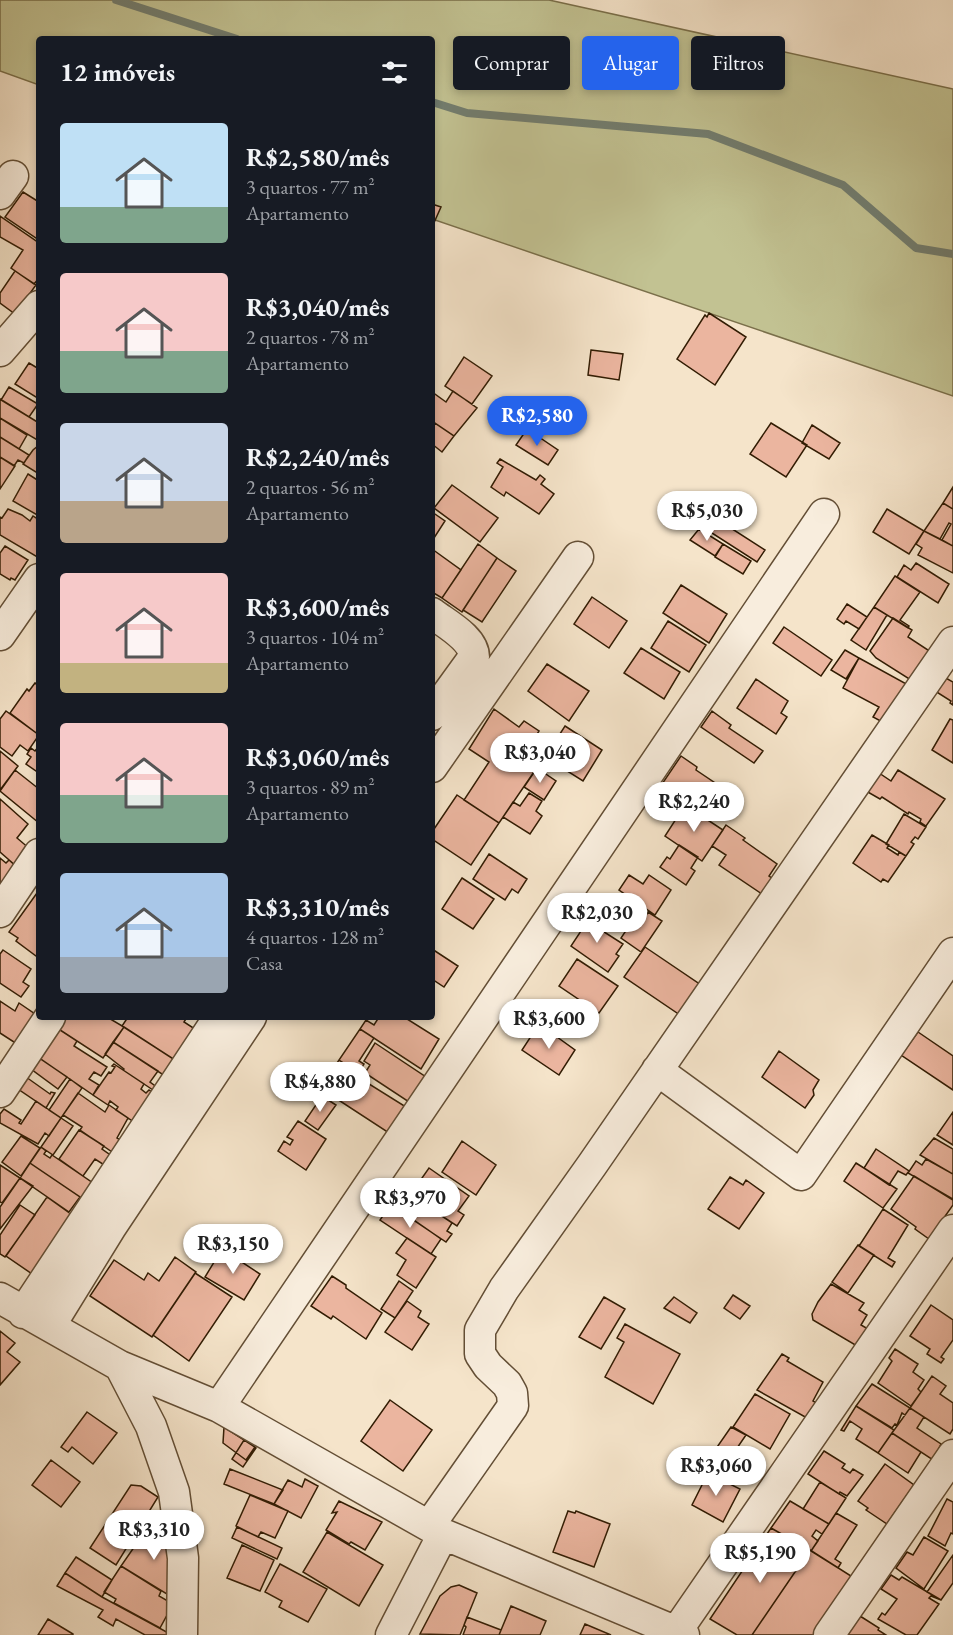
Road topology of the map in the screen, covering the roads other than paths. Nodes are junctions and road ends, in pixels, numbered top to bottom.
1 (36, 309) edge
2 (0, 351) edge
3 (824, 514) dead end
4 (578, 557) dead end
5 (36, 583) edge
6 (435, 615) edge
7 (0, 635) edge
8 (953, 642) edge
9 (435, 710) edge
10 (435, 763) edge
11 (36, 858) edge
12 (0, 912) edge
13 (953, 953) edge
14 (48, 1020) edge
15 (217, 1020) edge
16 (249, 1020) edge
17 (657, 1070) junction
18 (0, 1092) edge
19 (953, 1230) edge
20 (12, 1306) edge
21 (50, 1326) junction
22 (120, 1366) junction
23 (219, 1407) junction
24 (953, 1455) edge
25 (436, 1530) junction
26 (678, 1634) edge
27 (182, 1635) edge
28 (391, 1635) edge
29 (829, 1635) edge

1 - 2 street
3 - 23 street
4 - 10 street
5 - 7 street
6 - 9 street
8 - 17 street
11 - 12 street
13 - 17 street
14 - 18 street
15 - 20 street
16 - 21 street
17 - 25 street
19 - 26 street
20 - 21 street
21 - 22 street
22 - 23 street
22 - 27 street
23 - 25 street
24 - 29 street
25 - 26 street
25 - 28 street

